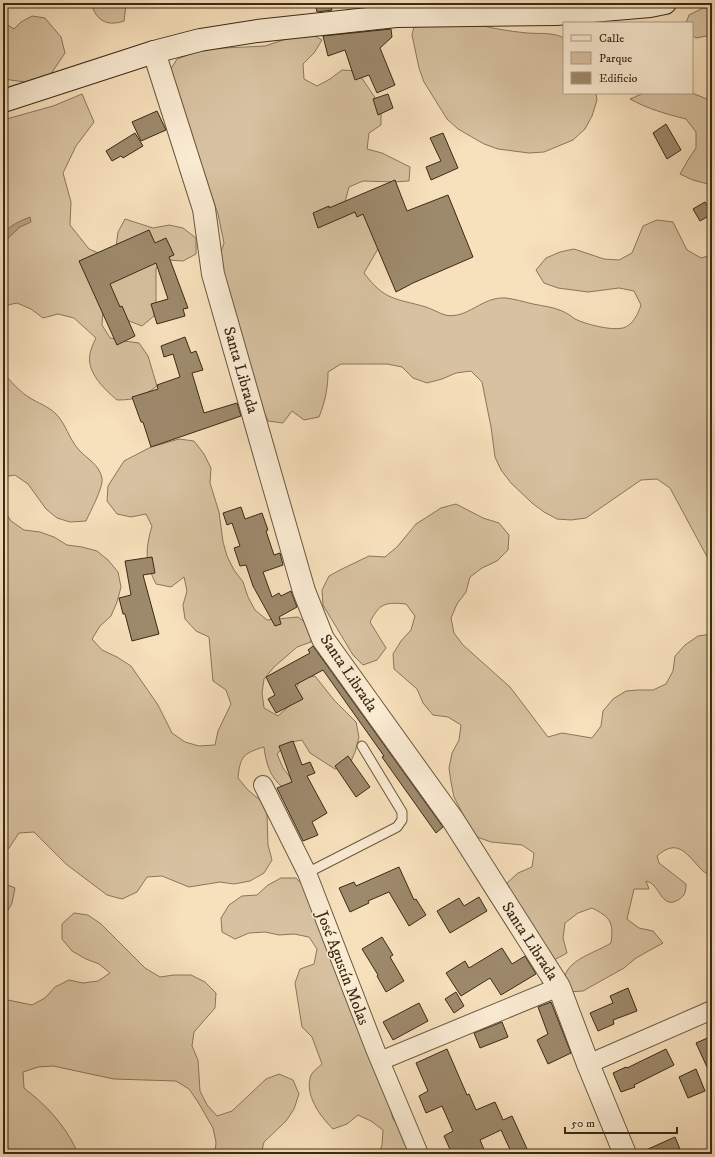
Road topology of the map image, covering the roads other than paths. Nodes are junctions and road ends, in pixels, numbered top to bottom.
1 (665, 3) edge
2 (154, 52) junction
3 (3, 101) edge
4 (362, 746) dead end
5 (263, 785) dead end
6 (307, 873) junction
7 (559, 987) junction
8 (712, 1010) edge
9 (380, 1061) junction
10 (588, 1064) junction
11 (419, 1154) edge
12 (625, 1154) edge

1 - 2 street
2 - 3 street
2 - 7 street, Santa Librada
4 - 6 lane
5 - 6 street, José Agustín Molas
6 - 9 street, José Agustín Molas
7 - 9 street
7 - 10 street, Santa Librada
8 - 10 street
9 - 11 street, José Agustín Molas
10 - 12 street, Santa Librada

